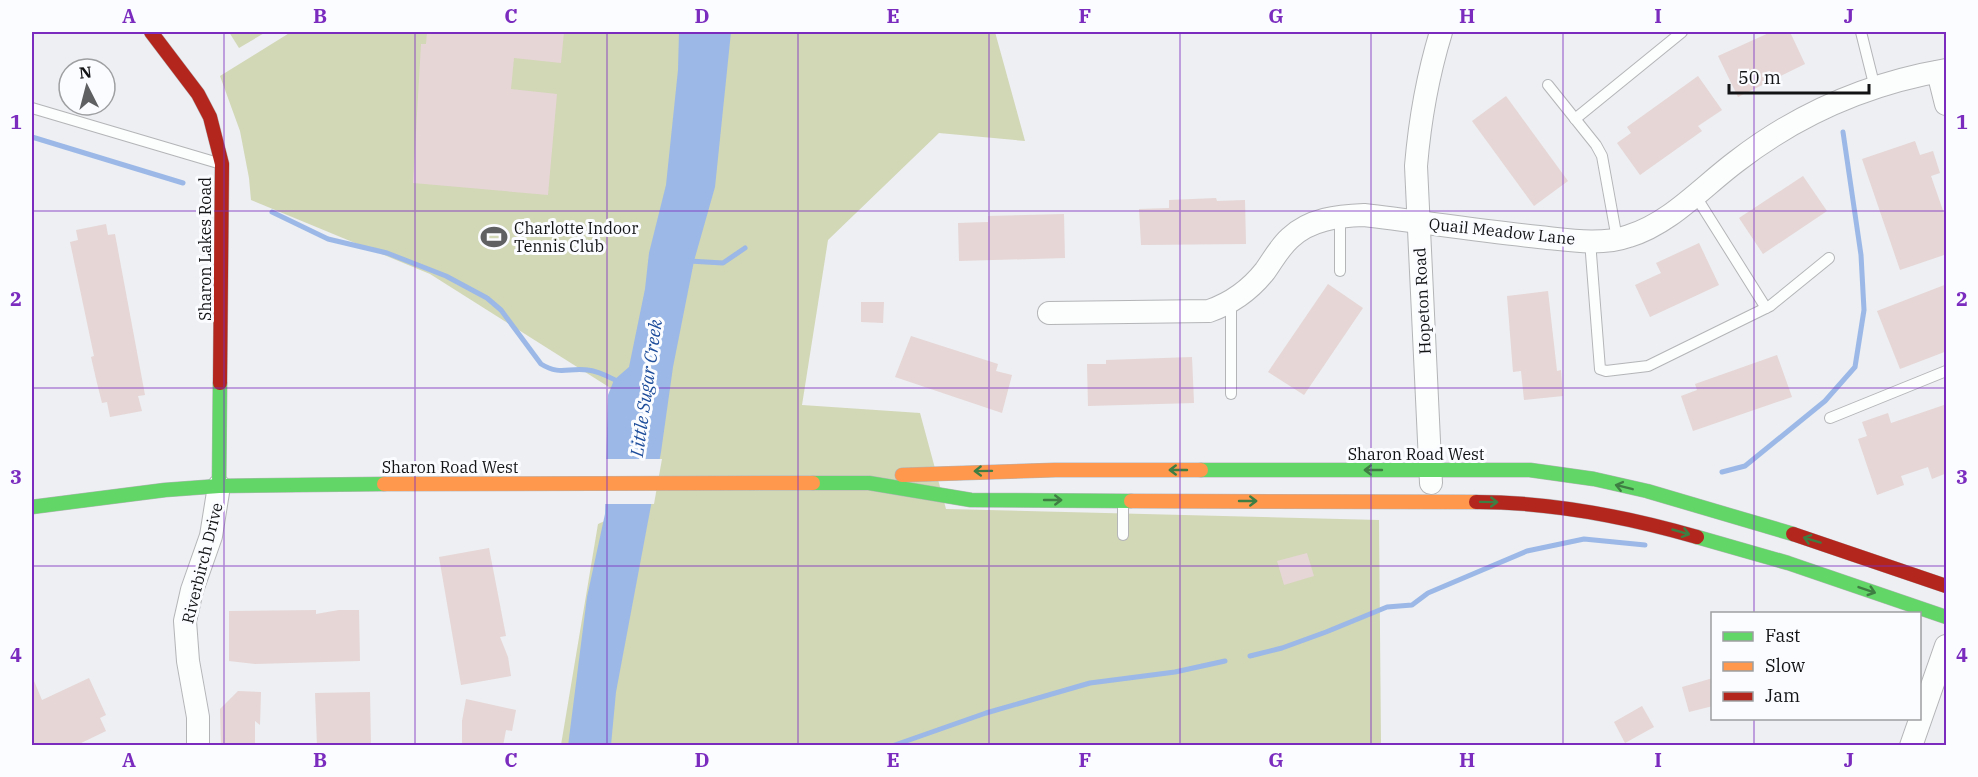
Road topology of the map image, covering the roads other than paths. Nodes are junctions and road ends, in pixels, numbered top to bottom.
1 (151, 32) edge
2 (1441, 32) edge
3 (1682, 32) edge
4 (1861, 32) edge
5 (1942, 71) edge
6 (1548, 85) dead end
7 (1875, 88) junction
8 (1947, 104) edge
9 (32, 108) edge
10 (1575, 119) junction
11 (222, 164) junction
12 (1695, 195) junction
13 (1340, 216) junction
14 (1418, 222) junction
15 (1617, 239) junction
16 (1590, 240) junction
17 (1829, 258) dead end
18 (1340, 271) dead end
19 (1231, 302) junction
20 (1766, 308) junction
21 (1049, 313) dead end
22 (1947, 371) edge
23 (1232, 394) dead end
24 (1830, 418) dead end
25 (1432, 471) junction
26 (869, 483) junction
27 (219, 486) junction
28 (1123, 500) junction
29 (1431, 502) junction
30 (32, 507) edge
31 (1123, 535) dead end
32 (1947, 586) edge
33 (1947, 617) edge
34 (1947, 646) edge
35 (1921, 718) edge
36 (1920, 720) edge
37 (198, 746) edge
38 (1911, 746) edge

1 - 11 main road, Sharon Lakes Road
2 - 14 street, Hopeton Road
3 - 10 lane
4 - 7 lane
5 - 7 street, Quail Meadow Lane
5 - 8 street
6 - 10 lane
7 - 12 street, Quail Meadow Lane
9 - 11 lane
10 - 15 lane
11 - 27 main road, Sharon Lakes Road
12 - 15 street, Quail Meadow Lane
12 - 20 lane
13 - 14 street, Quail Meadow Lane
13 - 18 lane
13 - 19 street, Quail Meadow Lane
14 - 16 street, Quail Meadow Lane
14 - 25 street, Hopeton Road
15 - 16 street, Quail Meadow Lane
16 - 20 lane
17 - 20 lane
19 - 21 street, Quail Meadow Lane
19 - 23 lane
22 - 24 lane
25 -> 26 main road, Sharon Road West
25 - 29 street, Hopeton Road
32 -> 25 main road, Sharon Road West
26 - 27 main road, Sharon Road West
26 -> 28 main road, Sharon Road West
27 - 30 main road, Sharon Road West
27 - 37 street, Riverbirch Drive
28 -> 29 main road, Sharon Road West
28 - 31 lane
29 -> 33 main road, Sharon Road West
34 - 35 street
36 - 38 street

